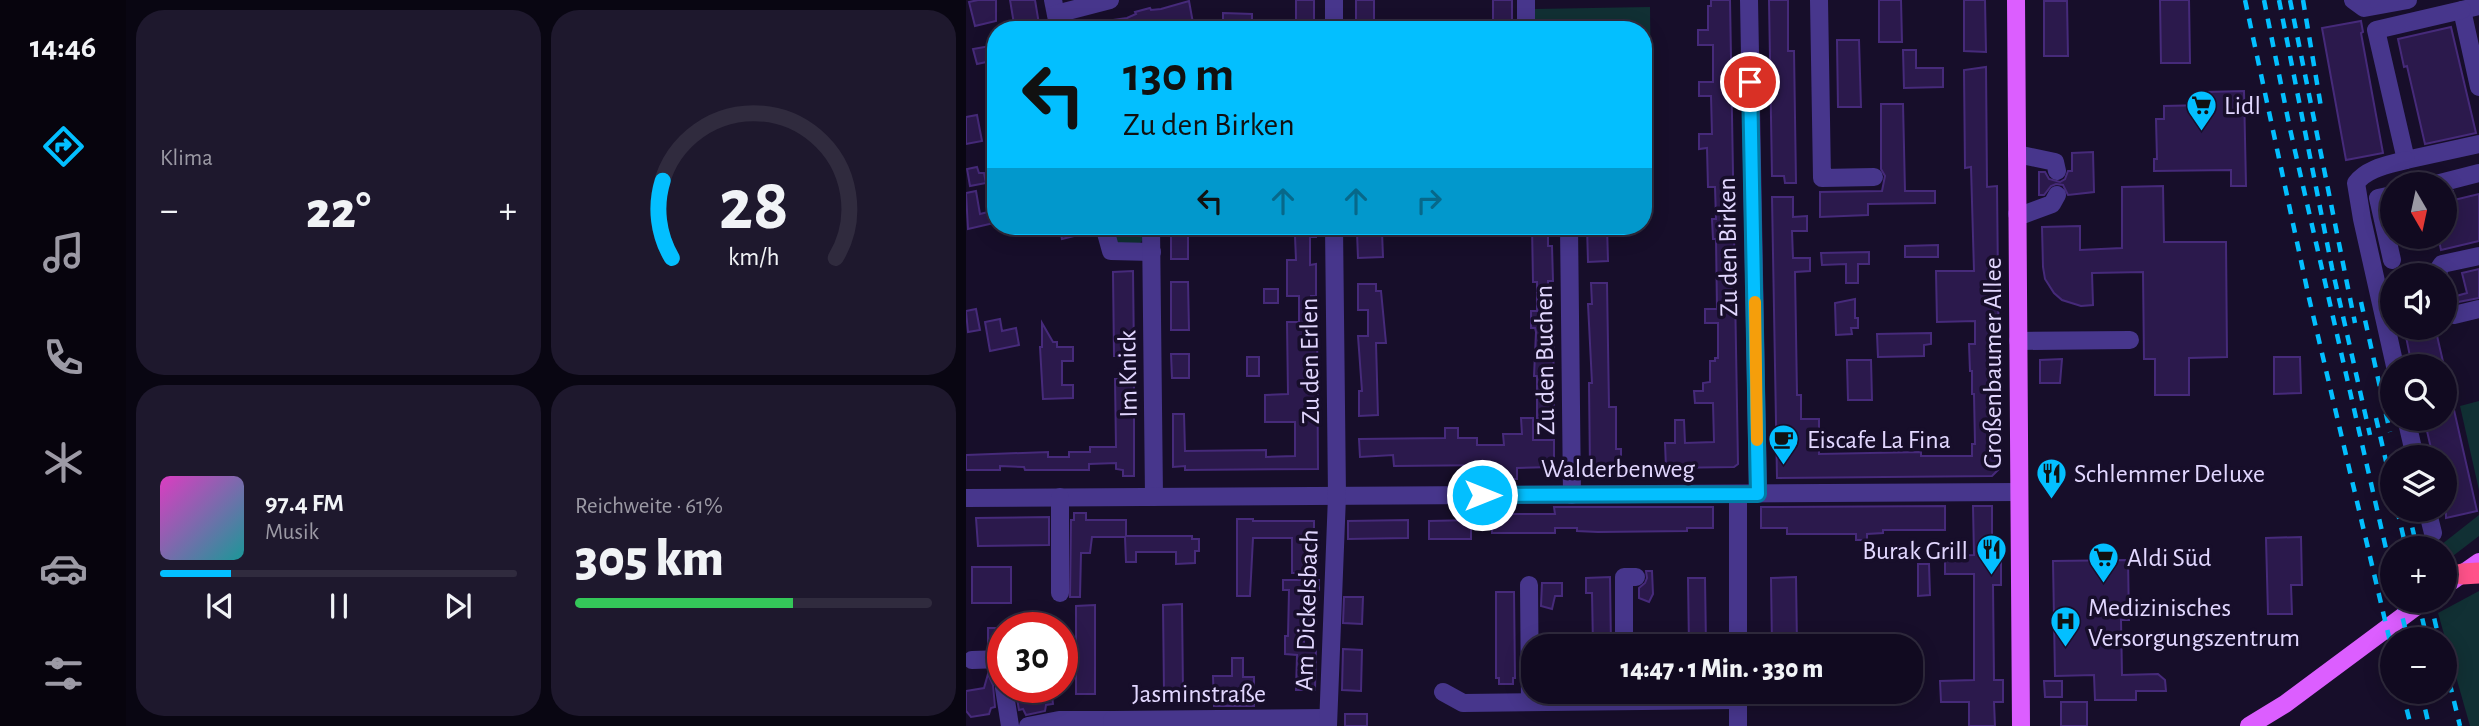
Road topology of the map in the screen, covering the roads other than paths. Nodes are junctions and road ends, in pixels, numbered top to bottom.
1 (1110, 0) edge
2 (1334, 0) edge
3 (1526, 0) edge
4 (1749, 0) edge
5 (1819, 0) edge
6 (2015, 0) edge
7 (2353, 0) edge
8 (2408, 0) edge
9 (2470, 8) edge
10 (1056, 14) edge
11 (1334, 21) edge
12 (1526, 21) edge
13 (2479, 87) edge
14 (2479, 144) edge
15 (2017, 153) junction
16 (2406, 160) junction
17 (2057, 171) dead end
18 (2479, 173) edge
19 (1874, 177) dead end
20 (2457, 179) edge
21 (2057, 195) dead end
22 (2017, 214) junction
23 (1107, 235) edge
24 (1152, 235) edge
25 (1334, 235) edge
26 (1569, 235) edge
27 (2390, 249) edge
28 (1152, 252) junction
29 (2479, 256) edge
30 (2392, 260) dead end
31 (2447, 263) edge
32 (2479, 309) edge
33 (2457, 314) edge
34 (2130, 340) dead end
35 (2018, 341) junction
36 (2392, 354) edge
37 (2019, 492) junction
38 (1738, 494) junction
39 (1758, 494) junction
40 (1573, 495) junction
41 (1337, 496) junction
42 (1060, 497) junction
43 (1154, 497) junction
44 (966, 498) edge
45 (2430, 522) edge
46 (2433, 533) dead end
47 (1636, 577) dead end
48 (1529, 585) dead end
49 (1060, 593) dead end
50 (2408, 613) edge
51 (1529, 634) edge
52 (1624, 634) edge
53 (1738, 634) edge
54 (987, 659) edge
55 (972, 660) dead end
56 (1443, 692) dead end
57 (1521, 702) edge
58 (1006, 703) edge
59 (1738, 704) edge
60 (1328, 722) edge
61 (1112, 723) edge
62 (1010, 726) edge
63 (1028, 726) edge
64 (1738, 726) edge
65 (2021, 726) edge
66 (2249, 726) edge

1 - 10 street
2 - 11 street
3 - 12 street
4 - 39 street, Zu den Birken
5 - 19 street
6 - 15 main road, Großenbaumer Allee
7 - 8 street
9 - 13 street
9 - 16 street
14 - 16 street
15 - 17 street
15 - 22 main road, Großenbaumer Allee
16 - 36 street
18 - 20 street
21 - 22 street
22 - 35 main road, Großenbaumer Allee
23 - 28 street
24 - 28 street, Im Knick
25 - 41 street, Zu den Erlen
26 - 40 street, Zu den Buchen
27 - 30 street
28 - 43 street, Im Knick
29 - 31 street
32 - 33 street
34 - 35 street
35 - 37 main road, Großenbaumer Allee
37 - 39 street, Walderbenweg
37 - 65 main road, Großenbaumer Allee
38 - 39 street, Walderbenweg
38 - 40 street, Walderbenweg
38 - 53 street
40 - 41 street, Walderbenweg
41 - 43 street, Walderbenweg
41 - 60 street, Am Dickelsbach
42 - 43 street, Walderbenweg
42 - 44 street, Walderbenweg
42 - 49 street
45 - 46 street
47 - 52 street
48 - 51 street
50 - 66 main road
54 - 55 street
56 - 57 street
58 - 62 street
59 - 64 street
60 - 61 street, Jasminstraße
61 - 63 street, Jasminstraße

